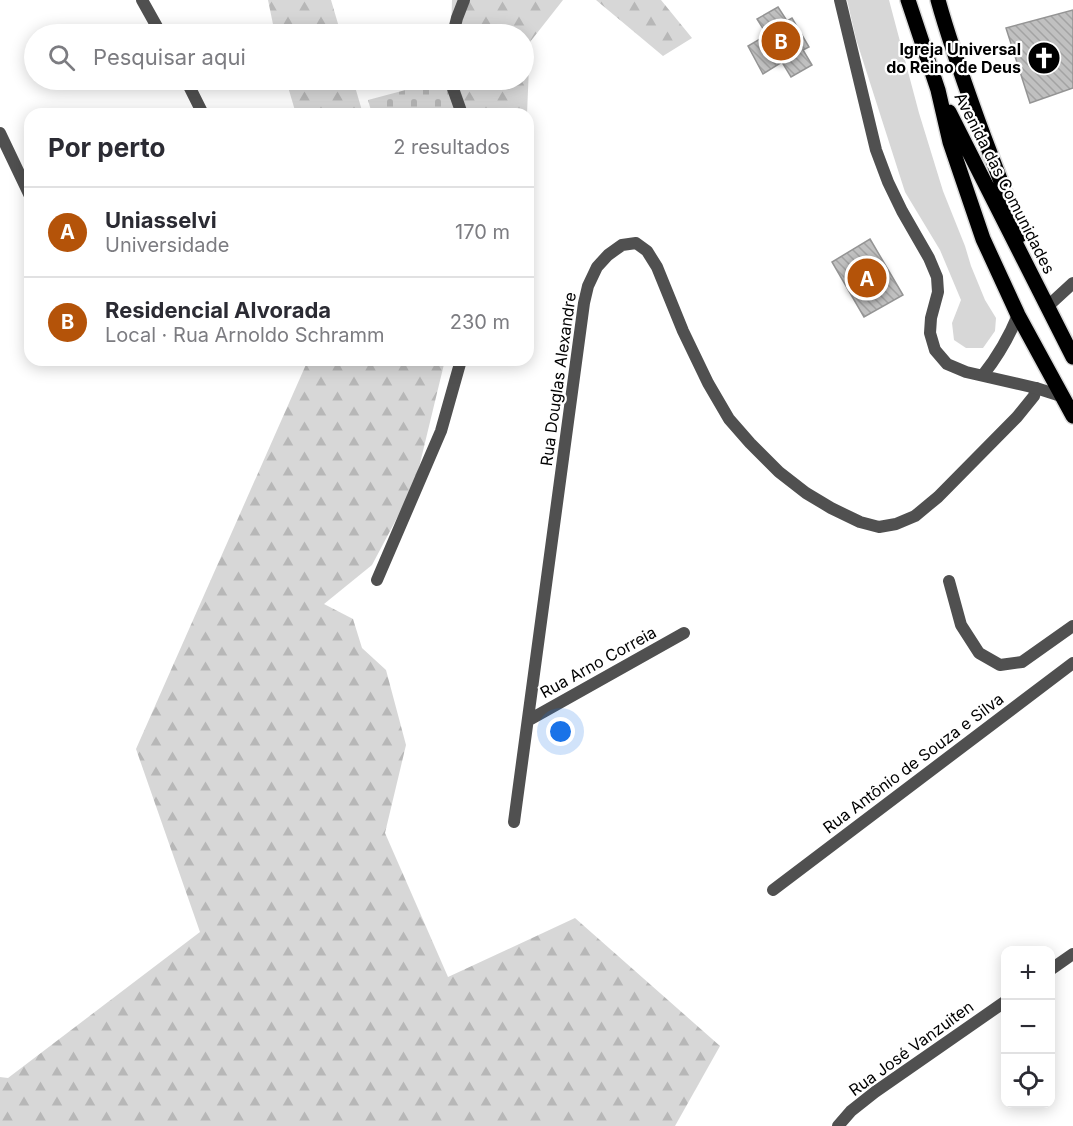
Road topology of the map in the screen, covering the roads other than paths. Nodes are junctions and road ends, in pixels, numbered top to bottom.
1 (142, 0) edge
2 (464, 0) edge
3 (840, 0) edge
4 (908, 0) edge
5 (938, 0) edge
6 (155, 24) edge
7 (456, 24) edge
8 (191, 90) edge
9 (454, 90) edge
10 (938, 90) junction
11 (200, 108) edge
12 (460, 108) edge
13 (0, 133) edge
14 (24, 183) edge
15 (1032, 277) junction
16 (1073, 283) edge
17 (1048, 306) junction
18 (1018, 315) junction
19 (1073, 357) edge
20 (459, 366) edge
21 (983, 375) junction
22 (1036, 388) junction
23 (1061, 396) junction
24 (1073, 416) edge
25 (377, 580) dead end
26 (949, 581) dead end
27 (1073, 626) edge
28 (684, 633) dead end
29 (1073, 663) edge
30 (529, 720) junction
31 (514, 822) dead end
32 (773, 890) dead end
33 (1073, 954) edge
34 (1055, 967) edge
35 (1001, 1004) edge
36 (838, 1126) edge

1 - 6 street
2 - 7 street
3 - 21 street
4 - 10 main road, Avenida das Comunidades
5 - 15 main road
8 - 11 street
9 - 12 street
10 - 15 main road, Avenida das Comunidades
10 - 18 main road, Avenida das Comunidades
13 - 14 street
15 - 17 main road, Avenida das Comunidades
16 - 17 street
17 - 19 main road, Avenida das Comunidades
18 - 21 street
18 - 23 main road, Avenida das Comunidades
20 - 25 street
21 - 22 street
22 - 23 street
22 - 30 street, Rua Douglas Alexandre
23 - 24 main road, Avenida das Comunidades
26 - 27 street
28 - 30 street, Rua Arno Correia
29 - 32 street, Rua Antônio de Souza e Silva
30 - 31 street, Rua Douglas Alexandre
33 - 34 street
35 - 36 street, Rua José Vanzuiten

